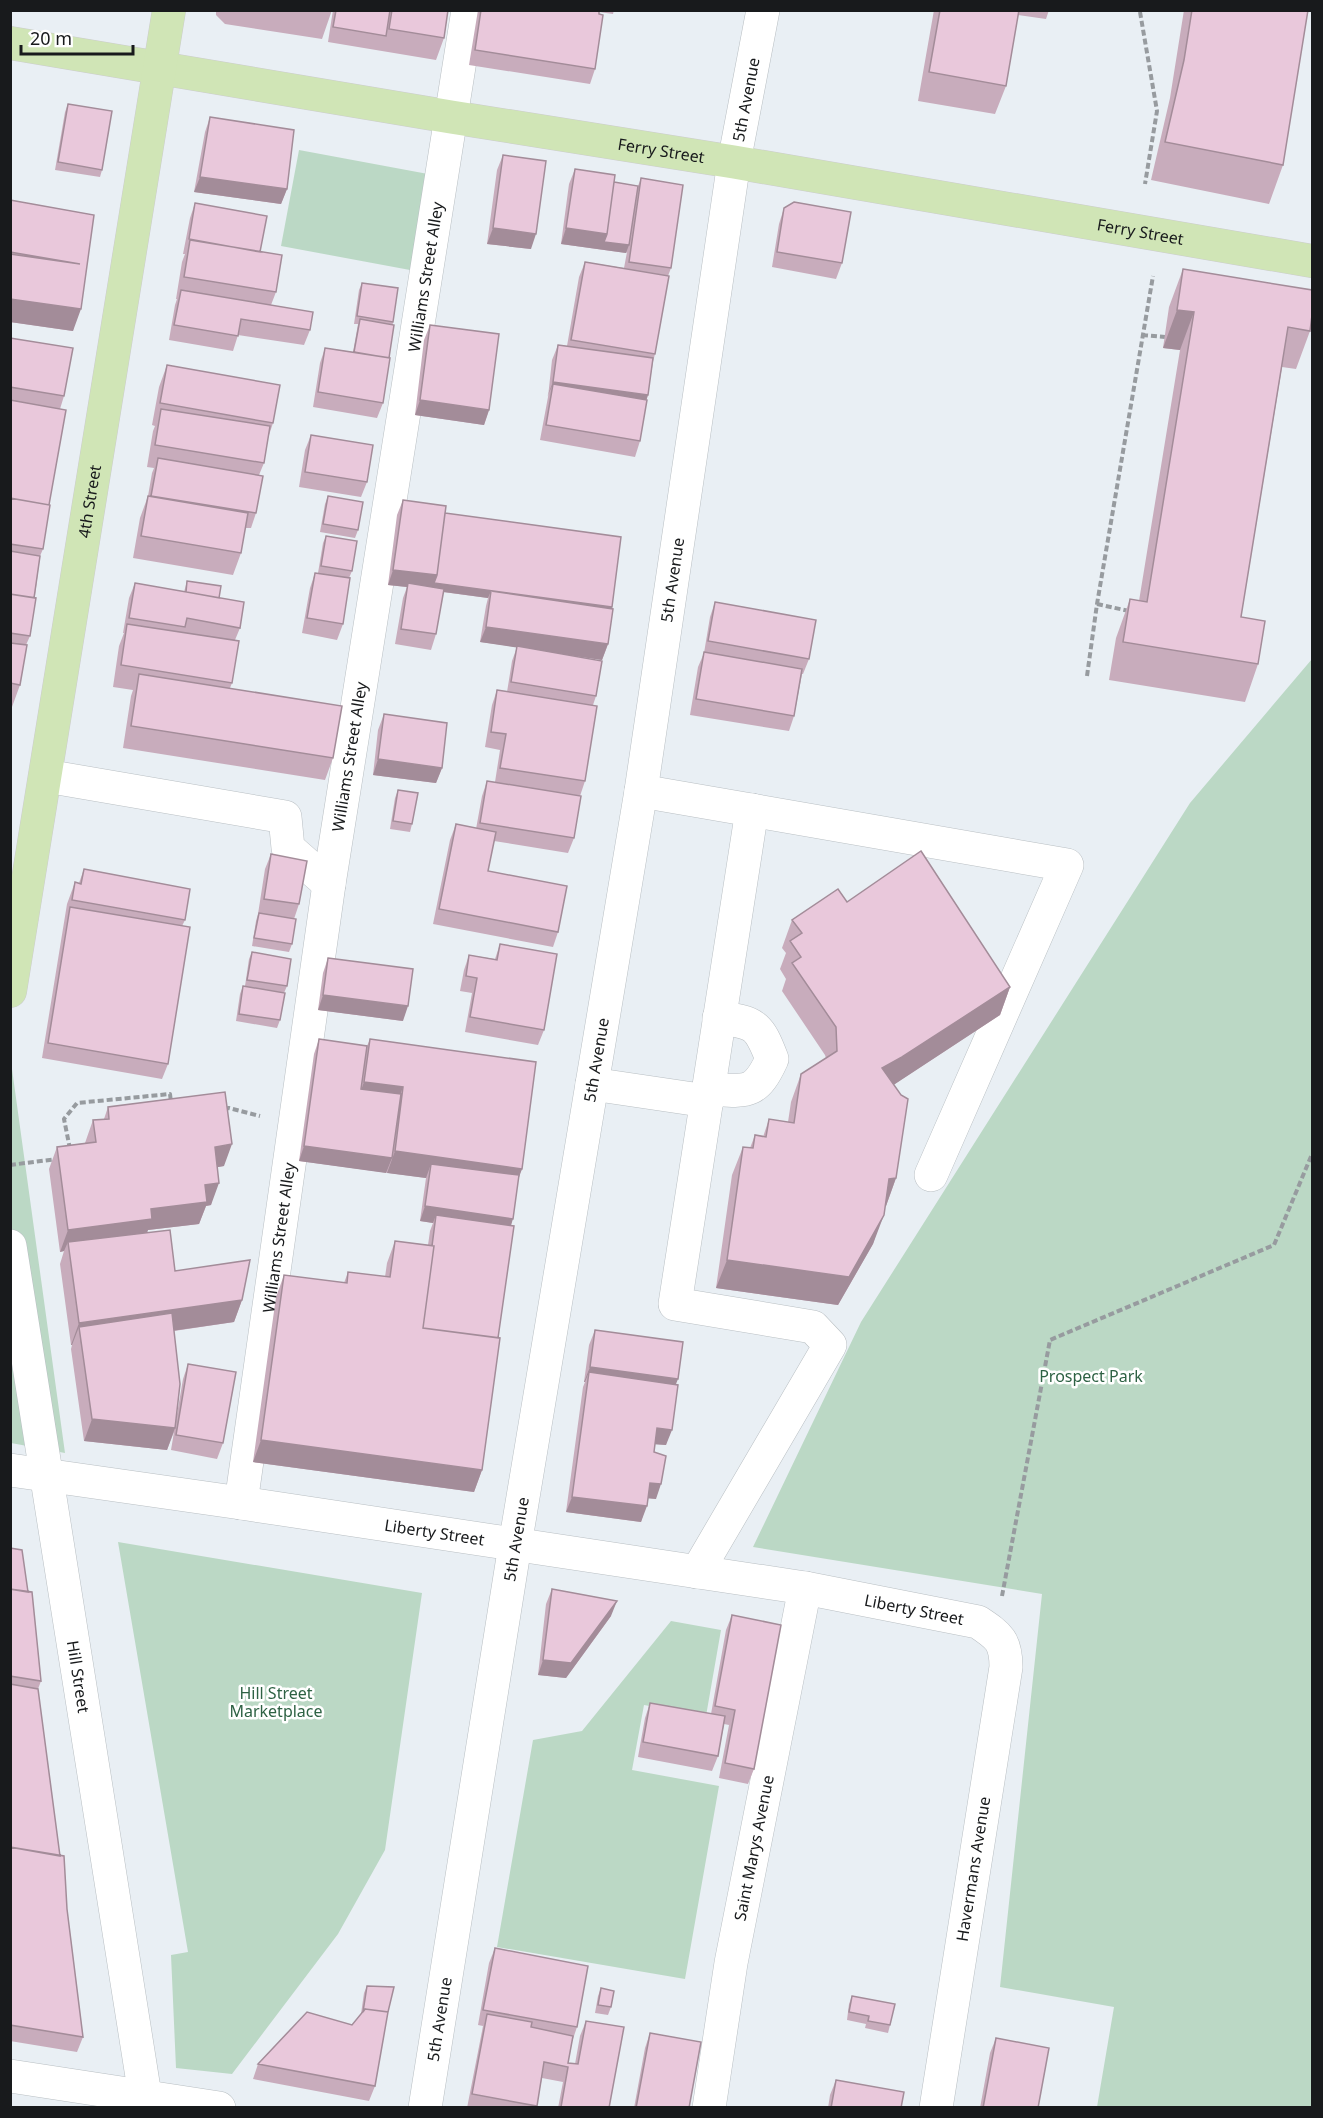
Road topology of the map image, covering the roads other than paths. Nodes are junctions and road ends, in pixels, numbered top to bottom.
1 (168, 10) edge
2 (468, 10) edge
3 (763, 10) edge
4 (10, 43) edge
5 (160, 68) junction
6 (450, 117) junction
7 (734, 162) junction
8 (1312, 261) edge
9 (46, 776) junction
10 (641, 791) junction
11 (752, 810) junction
12 (329, 884) junction
13 (10, 991) edge
14 (720, 1018) junction
15 (592, 1084) junction
16 (708, 1095) junction
17 (931, 1175) dead end
18 (10, 1246) edge
19 (10, 1470) edge
20 (46, 1476) junction
21 (242, 1503) junction
22 (514, 1545) junction
23 (697, 1572) junction
24 (805, 1588) junction
25 (995, 1634) joint
26 (10, 2076) edge
27 (145, 2102) edge
28 (219, 2108) edge
29 (425, 2108) edge
30 (709, 2108) edge
31 (936, 2108) edge

1 - 5 main road, 4th Street
2 - 6 street, Williams Street Alley
3 - 7 street, 5th Avenue
4 - 5 main road, Ferry Street
5 - 6 main road, Ferry Street
5 - 9 main road, 4th Street
6 - 7 main road, Ferry Street
6 - 12 street, Williams Street Alley
7 - 8 main road, Ferry Street
7 - 10 street, 5th Avenue
9 - 12 street
9 - 13 main road, 4th Street
10 - 11 street
10 - 15 street, 5th Avenue
11 - 14 street
11 - 17 street
12 - 21 street, Williams Street Alley
14 - 16 street
14 - 16 street
15 - 16 street
15 - 22 street, 5th Avenue
16 - 23 street
18 - 20 street, Hill Street
19 - 20 street, Liberty Street
20 - 21 street, Liberty Street
20 - 27 street, Hill Street
21 - 22 street, Liberty Street
22 - 23 street, Liberty Street
22 - 29 street, 5th Avenue
23 - 24 street, Liberty Street
24 - 25 street, Liberty Street
24 - 30 street, Saint Marys Avenue
25 - 31 street, Havermans Avenue
26 - 27 street
27 - 28 street

